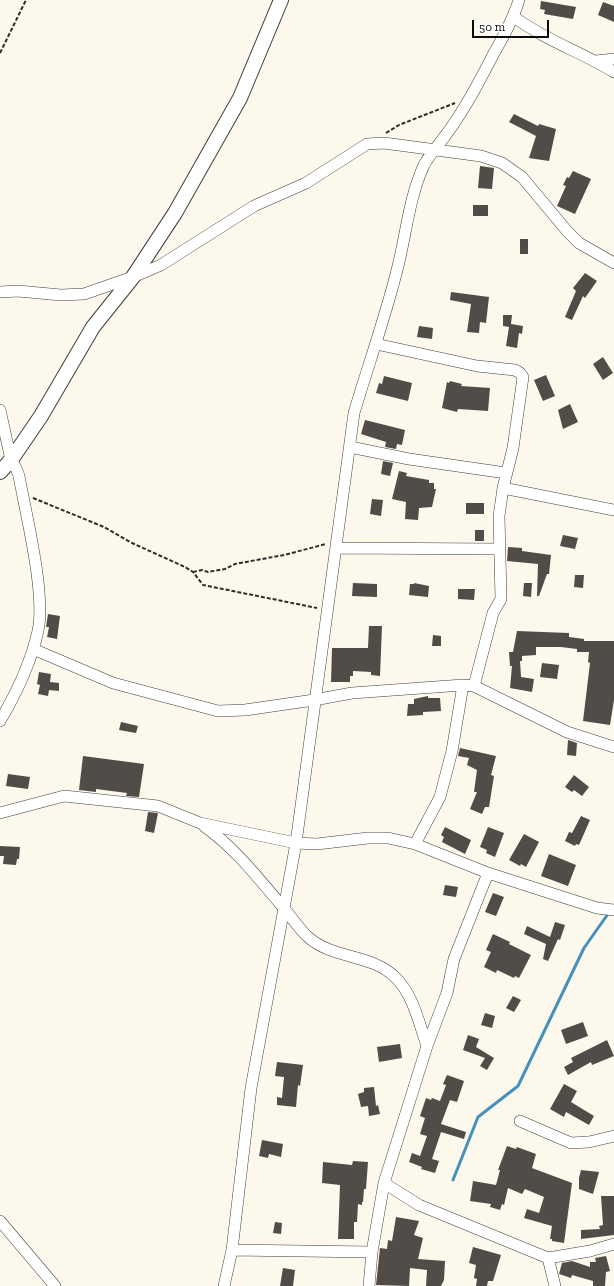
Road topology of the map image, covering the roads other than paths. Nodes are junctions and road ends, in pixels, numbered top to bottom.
1 (281, 0) edge
2 (519, 0) edge
3 (514, 17) junction
4 (614, 59) edge
5 (596, 61) junction
6 (614, 72) edge
7 (434, 150) junction
8 (614, 263) edge
9 (133, 277) junction
10 (0, 292) edge
11 (376, 344) junction
12 (0, 410) edge
13 (350, 447) junction
14 (11, 460) junction
15 (0, 472) edge
16 (506, 473) junction
17 (503, 488) junction
18 (614, 510) edge
19 (337, 545) junction
20 (500, 549) junction
21 (33, 650) junction
22 (469, 686) junction
23 (314, 700) junction
24 (0, 721) edge
25 (614, 747) edge
26 (0, 814) edge
27 (200, 823) junction
28 (296, 843) junction
29 (415, 844) junction
30 (488, 873) junction
31 (285, 909) junction
32 (614, 910) edge
33 (427, 1046) junction
34 (520, 1121) dead end
35 (614, 1136) edge
36 (384, 1183) junction
37 (0, 1221) edge
38 (614, 1244) edge
39 (232, 1250) junction
40 (372, 1252) junction
41 (548, 1258) junction
42 (55, 1286) edge
43 (224, 1286) edge
44 (369, 1286) edge
45 (555, 1286) edge

1 - 9 street
2 - 3 street
3 - 5 street
3 - 7 street
4 - 5 street
5 - 6 street
7 - 8 street
7 - 9 street
7 - 11 street
9 - 10 street
9 - 14 street
11 - 13 street
11 - 16 street
12 - 14 street
13 - 16 street
13 - 19 street
14 - 15 street
14 - 21 street
16 - 17 street
17 - 18 street
17 - 20 street
19 - 20 street
19 - 23 street
20 - 22 street
21 - 23 street
21 - 24 street
22 - 23 street
22 - 25 street
22 - 29 street
23 - 28 street
26 - 27 street
27 - 28 street
27 - 31 street
28 - 29 street
28 - 31 street
29 - 30 street
30 - 32 street
30 - 33 street
31 - 33 street
31 - 39 street
33 - 36 street
34 - 35 street
36 - 40 street
36 - 41 street
37 - 42 street
38 - 41 street
39 - 40 street
39 - 43 street
40 - 44 street
41 - 45 street

